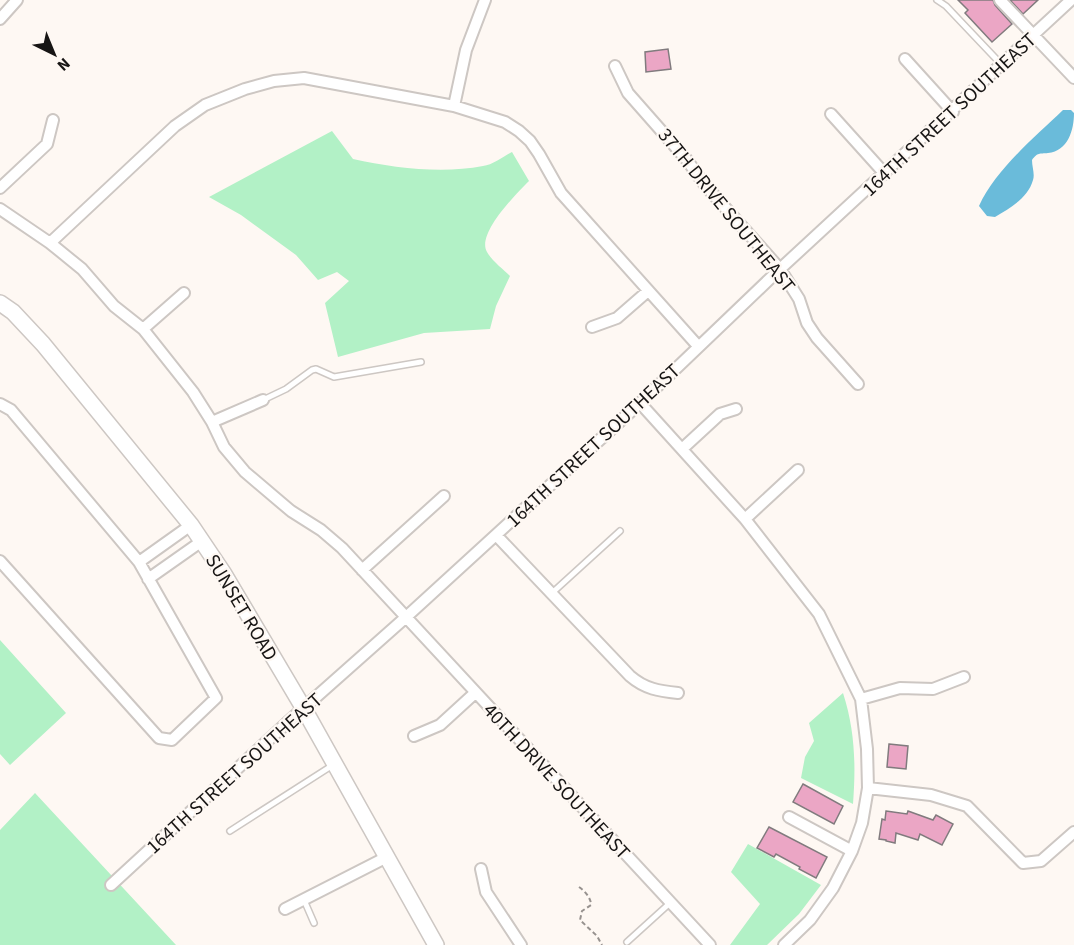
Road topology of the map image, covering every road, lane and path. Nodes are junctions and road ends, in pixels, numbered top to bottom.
1 (17, 0) edge
2 (937, 0) edge
3 (1000, 0) edge
4 (1071, 0) edge
5 (483, 1) edge
6 (0, 18) edge
7 (1034, 36) junction
8 (904, 59) dead end
9 (615, 66) dead end
10 (1002, 66) junction
11 (1074, 78) edge
12 (454, 106) junction
13 (952, 112) junction
14 (831, 114) dead end
15 (53, 120) dead end
16 (885, 174) junction
17 (0, 188) edge
18 (0, 209) edge
19 (50, 243) junction
20 (780, 269) junction
21 (648, 291) junction
22 (184, 293) dead end
23 (0, 303) edge
24 (592, 327) dead end
25 (143, 329) junction
26 (698, 346) junction
27 (421, 362) dead end
28 (858, 384) dead end
29 (263, 400) joint
30 (640, 403) junction
31 (1, 404) edge
32 (736, 409) dead end
33 (212, 422) junction
34 (682, 448) junction
35 (798, 470) dead end
36 (444, 496) dead end
37 (745, 519) junction
38 (191, 525) junction
39 (620, 531) dead end
40 (496, 535) junction
41 (202, 542) junction
42 (0, 561) edge
43 (139, 562) junction
44 (362, 570) junction
45 (148, 579) junction
46 (552, 594) junction
47 (405, 618) junction
48 (964, 676) dead end
49 (475, 693) junction
50 (678, 693) dead end
51 (861, 699) junction
52 (304, 709) junction
53 (414, 736) dead end
54 (335, 764) junction
55 (868, 788) junction
56 (789, 817) dead end
57 (230, 831) dead end
58 (1074, 832) edge
59 (852, 851) junction
60 (387, 857) junction
61 (481, 869) dead end
62 (111, 885) dead end
63 (579, 887) dead end
64 (304, 900) junction
65 (670, 903) junction
66 (285, 909) dead end
67 (314, 923) dead end
68 (627, 942) dead end
69 (436, 945) edge
70 (521, 945) edge
71 (603, 945) edge
72 (710, 945) edge
73 (784, 945) edge

1 - 6 street
2 - 10 lane
3 - 7 street
4 - 7 street, 164TH STREET SOUTHEAST
5 - 12 street
7 - 10 street, 164TH STREET SOUTHEAST
7 - 11 street
8 - 13 street
9 - 20 street, 37TH DRIVE SOUTHEAST
10 - 13 street, 164TH STREET SOUTHEAST
12 - 19 street
12 - 21 street
13 - 16 street, 164TH STREET SOUTHEAST
14 - 16 street
15 - 17 street
16 - 20 street, 164TH STREET SOUTHEAST
18 - 19 street, 40TH DRIVE SOUTHEAST
19 - 25 street, 40TH DRIVE SOUTHEAST
20 - 26 street, 164TH STREET SOUTHEAST
20 - 28 street, 37TH DRIVE SOUTHEAST
21 - 24 street
21 - 26 street
22 - 25 street
23 - 38 street, SUNSET ROAD
25 - 33 street, 40TH DRIVE SOUTHEAST
26 - 30 street, 164TH STREET SOUTHEAST
27 - 29 lane
29 - 33 street
30 - 34 street
30 - 40 street, 164TH STREET SOUTHEAST
31 - 43 street
32 - 34 street
33 - 44 street, 40TH DRIVE SOUTHEAST
34 - 37 street
35 - 37 street
36 - 44 street
37 - 51 street
38 - 41 street, SUNSET ROAD
38 - 43 street
39 - 46 lane
40 - 46 street
40 - 47 street, 164TH STREET SOUTHEAST
41 - 45 street
41 - 52 street, SUNSET ROAD
42 - 45 street
43 - 45 street
44 - 47 street, 40TH DRIVE SOUTHEAST
46 - 50 street
47 - 49 street, 40TH DRIVE SOUTHEAST
47 - 52 street, 164TH STREET SOUTHEAST
48 - 51 street
49 - 53 street
49 - 65 street, 40TH DRIVE SOUTHEAST
51 - 55 street
52 - 54 street, SUNSET ROAD
52 - 62 street, 164TH STREET SOUTHEAST
54 - 57 lane
54 - 60 street, SUNSET ROAD
55 - 58 street
55 - 59 street
56 - 59 street
59 - 73 street
60 - 64 street
60 - 69 street, SUNSET ROAD
61 - 70 street
63 - 71 path
64 - 66 street
64 - 67 lane
65 - 68 lane
65 - 72 street, 40TH DRIVE SOUTHEAST

